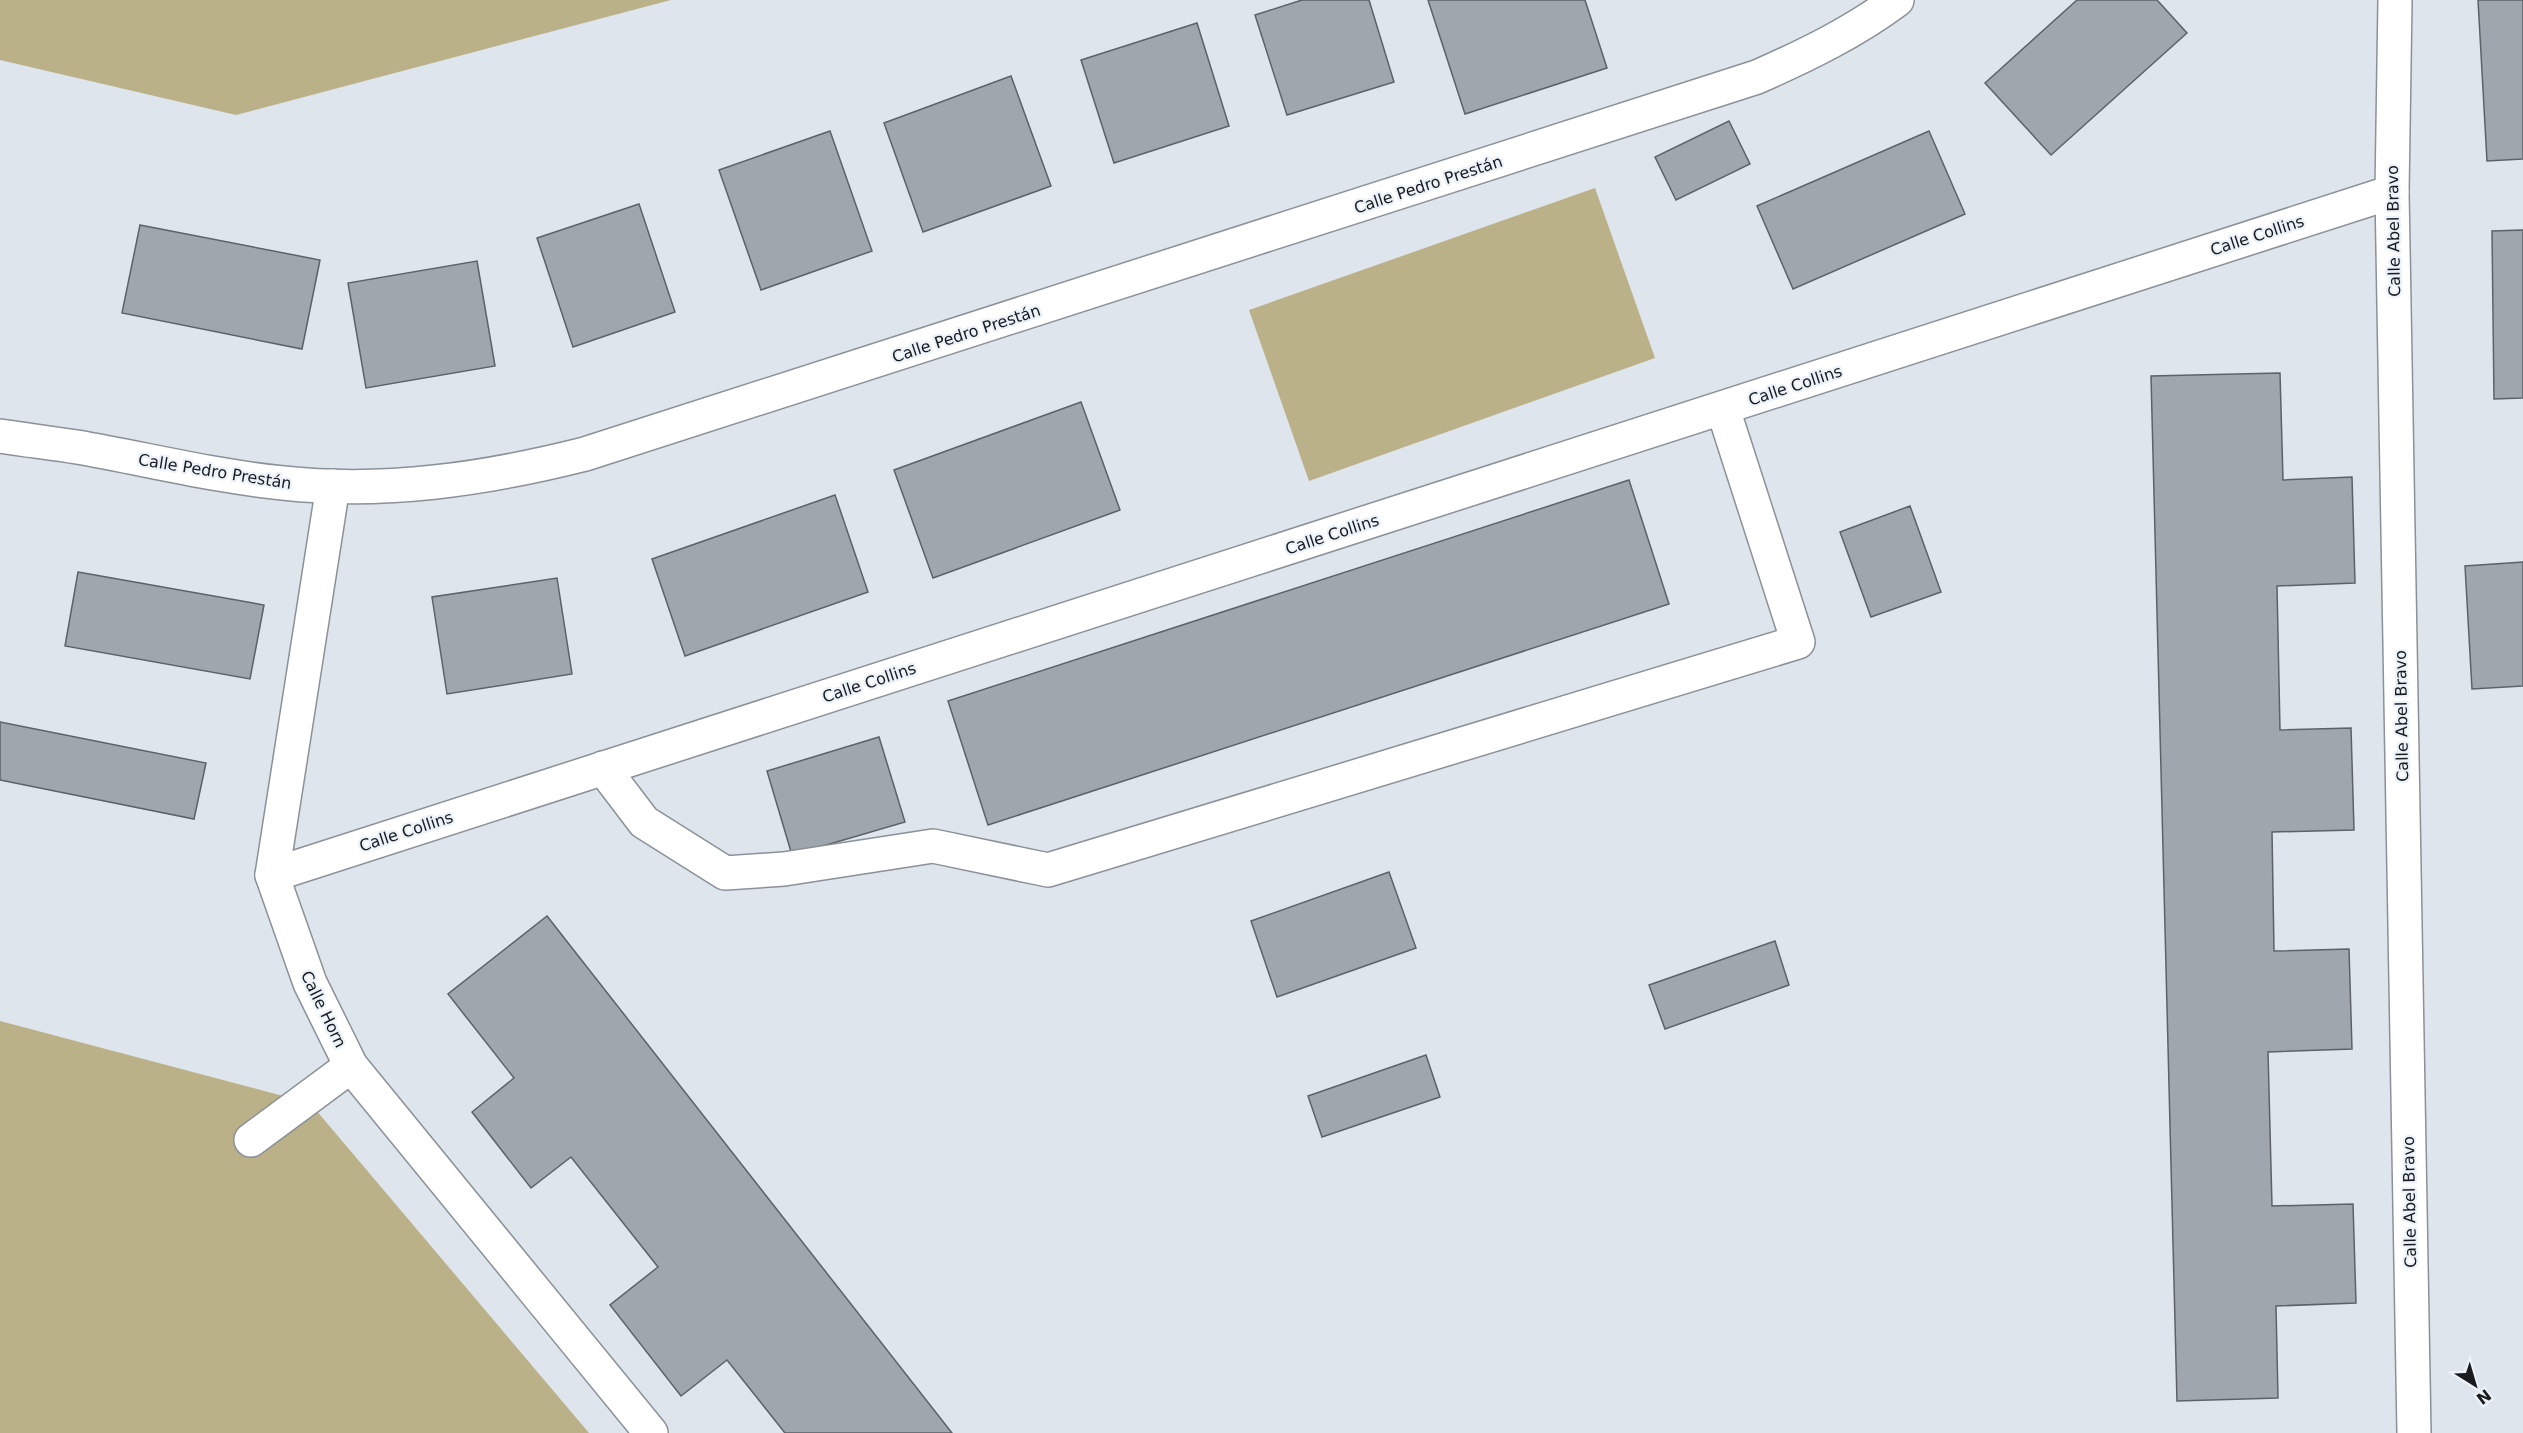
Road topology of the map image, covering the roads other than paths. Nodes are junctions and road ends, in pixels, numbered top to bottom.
1 (1898, 0) edge
2 (2395, 0) edge
3 (2392, 192) junction
4 (1722, 409) junction
5 (0, 436) edge
6 (333, 486) junction
7 (603, 768) junction
8 (272, 874) junction
9 (351, 1066) junction
10 (251, 1140) dead end
11 (651, 1433) edge
12 (2414, 1433) edge

1 - 6 street, Calle Pedro Prestán
2 - 3 street, Calle Abel Bravo
3 - 4 street, Calle Collins
3 - 12 street, Calle Abel Bravo
4 - 7 street, Calle Collins
4 - 7 street
5 - 6 street, Calle Pedro Prestán
6 - 8 street, Calle Horn
7 - 8 street, Calle Collins
8 - 9 street, Calle Horn
9 - 10 street
9 - 11 street, Calle Horn

